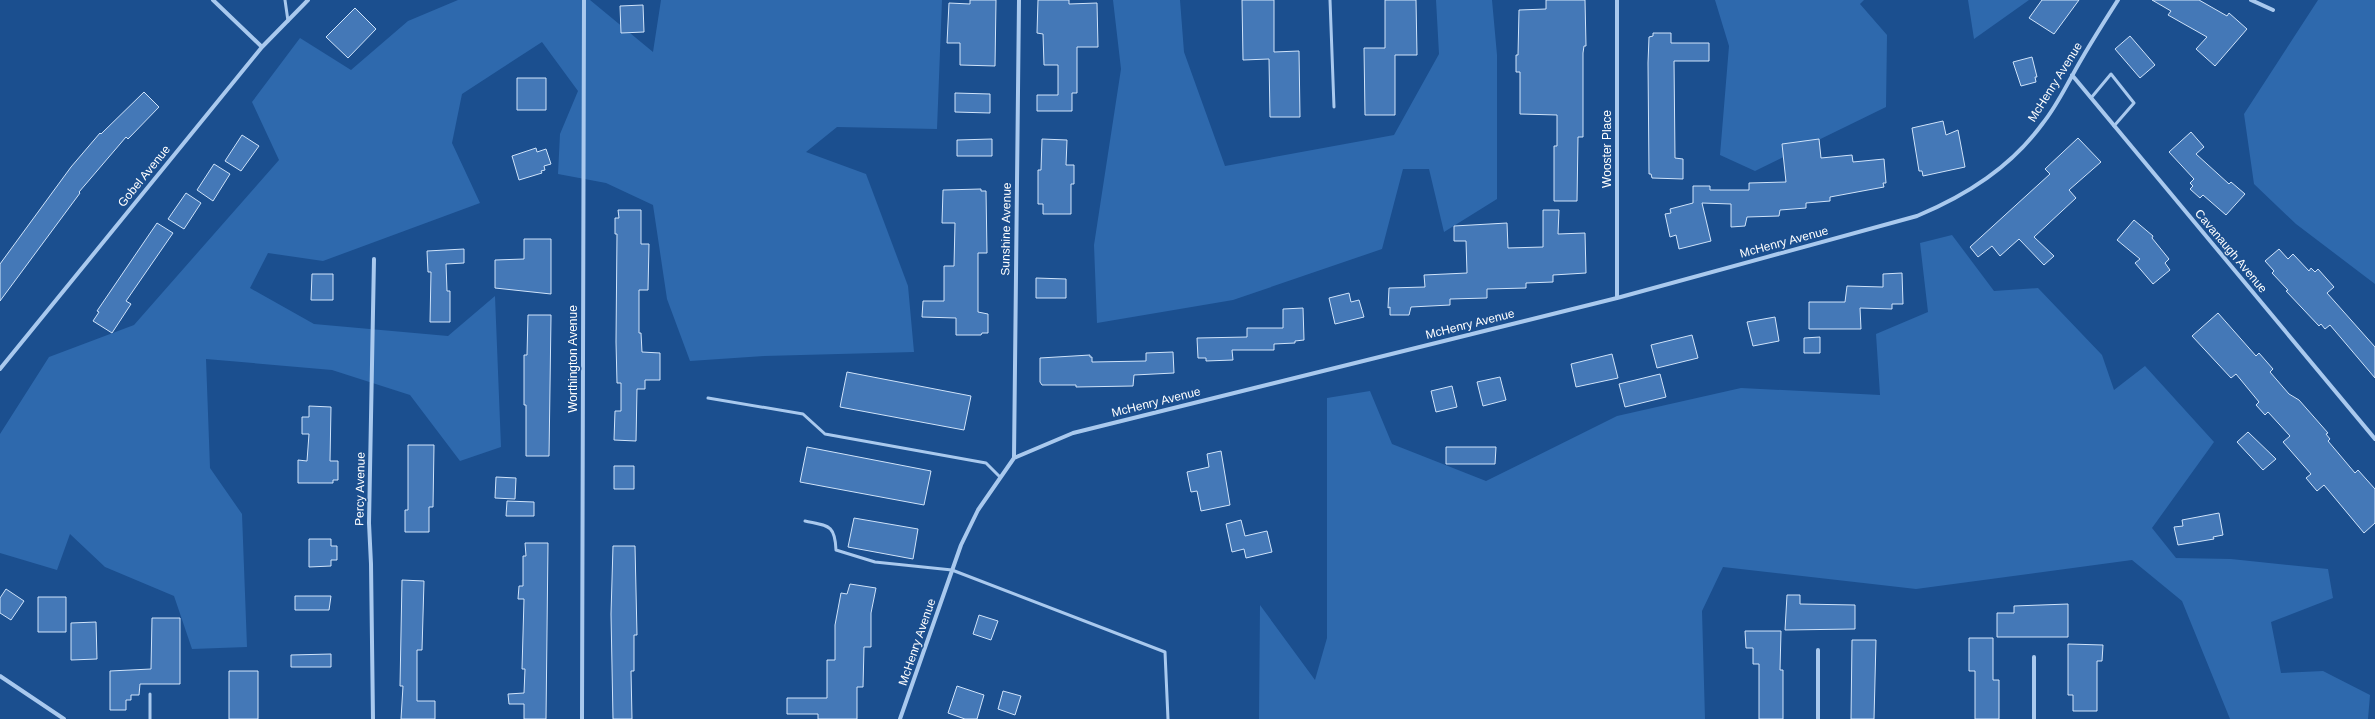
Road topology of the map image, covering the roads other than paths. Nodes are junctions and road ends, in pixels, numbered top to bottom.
1 (213, 0) edge
2 (285, 0) edge
3 (308, 0) edge
4 (584, 0) edge
5 (1019, 0) edge
6 (1330, 0) edge
7 (1617, 0) edge
8 (2118, 0) edge
9 (2251, 0) edge
10 (2273, 10) dead end
11 (288, 21) junction
12 (262, 47) junction
13 (2072, 75) junction
14 (2091, 98) junction
15 (1334, 107) dead end
16 (2114, 126) junction
17 (374, 259) dead end
18 (1617, 298) junction
19 (0, 369) edge
20 (708, 398) dead end
21 (2375, 439) edge
22 (1014, 458) junction
23 (1000, 477) junction
24 (805, 521) dead end
25 (952, 570) junction
26 (1818, 650) dead end
27 (2034, 657) dead end
28 (0, 676) edge
29 (150, 694) dead end
30 (64, 719) edge
31 (150, 719) edge
32 (374, 719) edge
33 (582, 719) edge
34 (900, 719) edge
35 (1168, 719) edge
36 (1818, 719) edge
37 (2034, 719) edge

1 - 12 street
2 - 11 lane
3 - 11 street, Gobel Avenue
4 - 33 street, Worthington Avenue
5 - 22 street, Sunshine Avenue
6 - 15 lane
7 - 18 street, Wooster Place
8 - 13 street, McHenry Avenue
9 - 10 street
11 - 12 street, Gobel Avenue
12 - 19 street, Gobel Avenue
13 - 14 street, Cavanaugh Avenue
13 - 18 street, McHenry Avenue
14 - 16 street, Cavanaugh Avenue
14 - 16 lane
16 - 21 street, Cavanaugh Avenue
17 - 32 street, Percy Avenue
18 - 22 street, McHenry Avenue
20 - 23 lane
22 - 23 street, McHenry Avenue
23 - 25 street, McHenry Avenue
24 - 25 lane
25 - 34 street, McHenry Avenue
25 - 35 lane
26 - 36 street
27 - 37 street
28 - 30 street
29 - 31 lane

